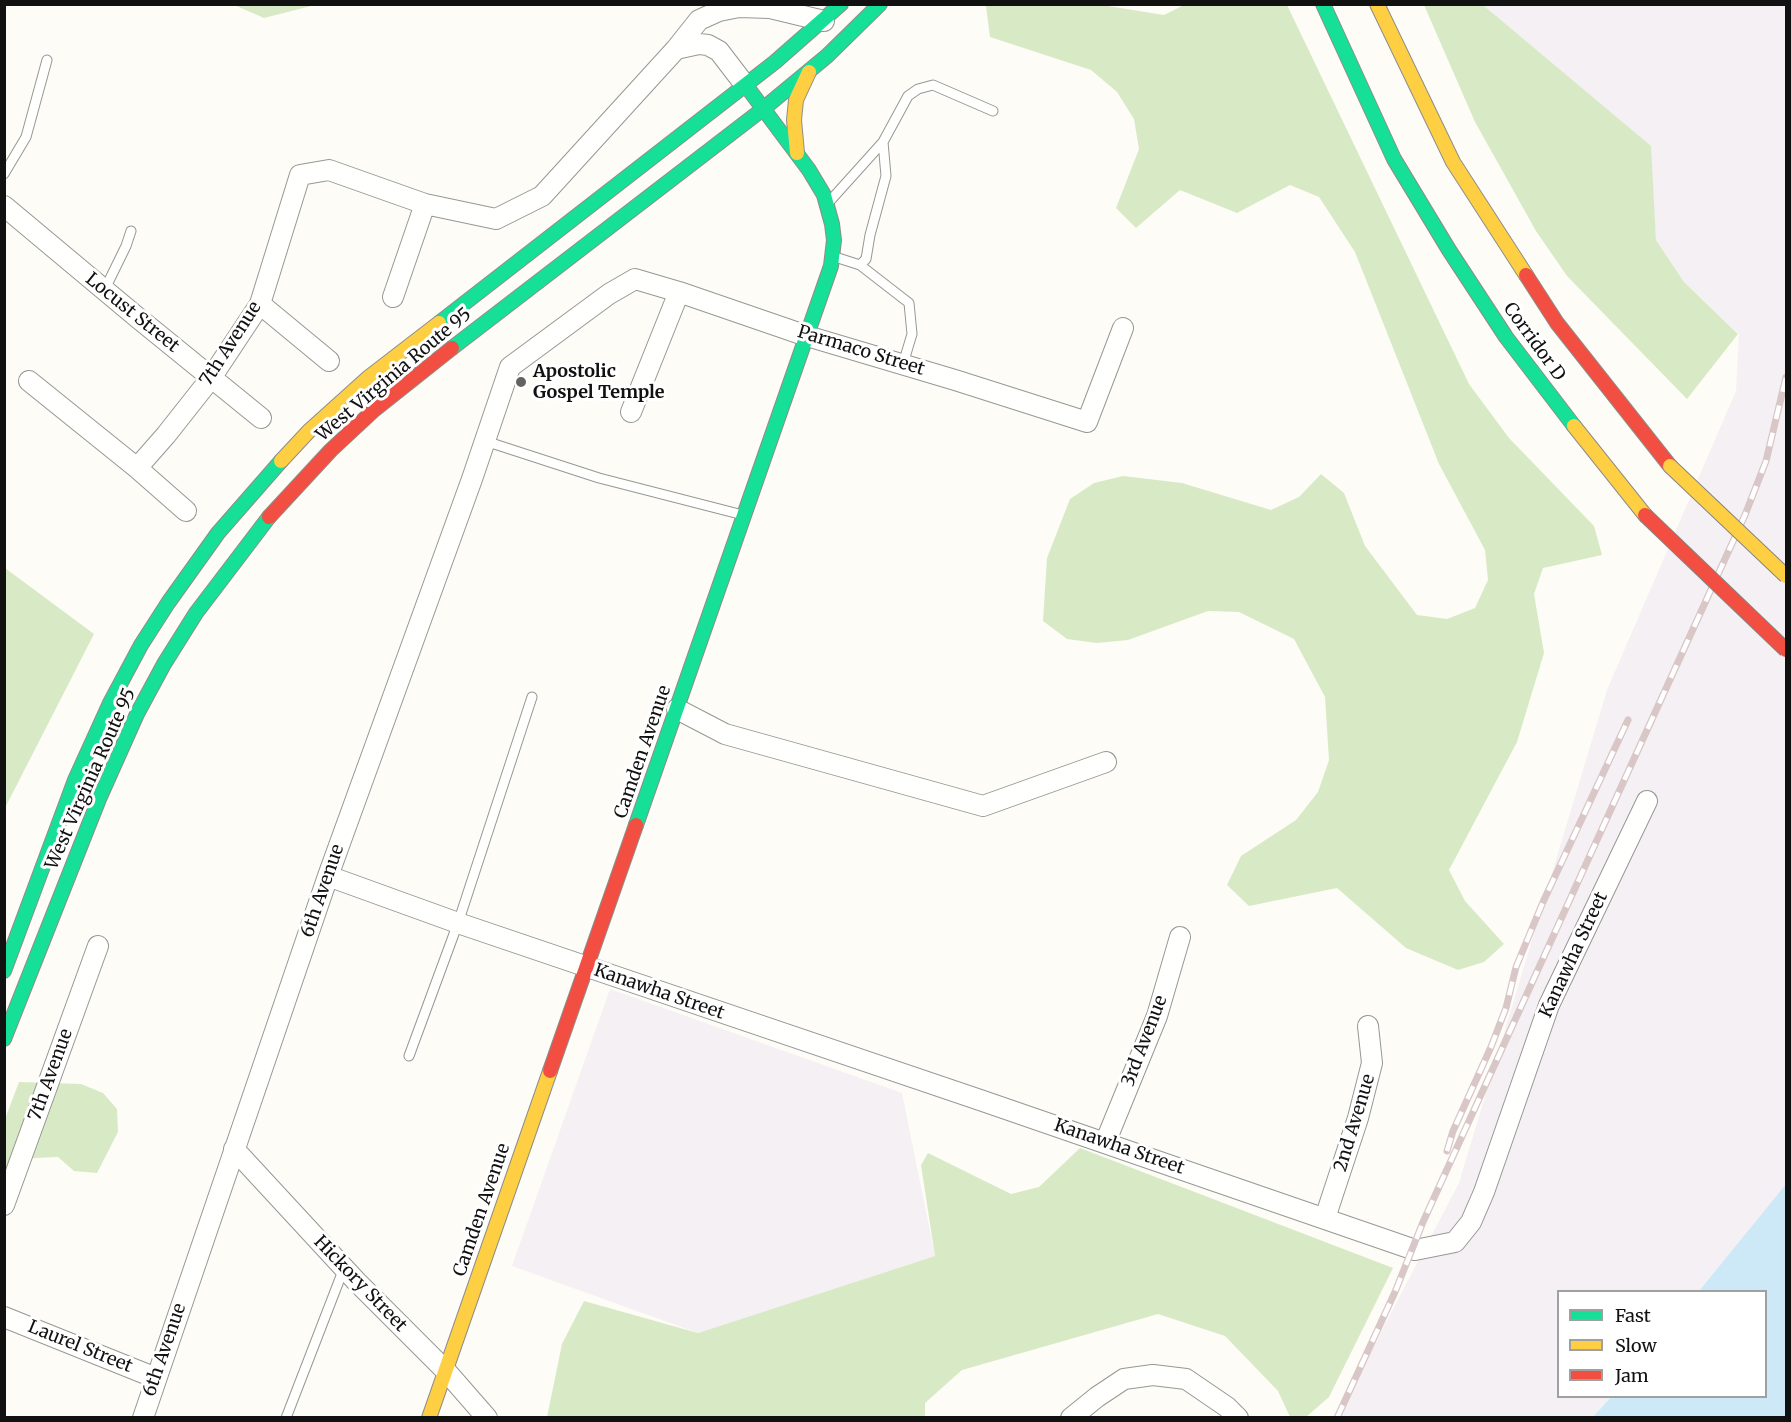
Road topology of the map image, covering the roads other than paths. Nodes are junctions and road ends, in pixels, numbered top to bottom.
1 (841, 4) edge
2 (880, 4) edge
3 (1323, 4) edge
4 (1377, 4) edge
5 (824, 21) junction
6 (676, 49) junction
7 (47, 60) dead end
8 (809, 71) junction
9 (746, 85) junction
10 (763, 109) junction
11 (993, 111) dead end
12 (883, 142) junction
13 (797, 153) junction
14 (4, 174) edge
15 (425, 204) junction
16 (828, 204) junction
17 (4, 206) edge
18 (131, 231) dead end
19 (832, 256) junction
20 (860, 265) junction
21 (104, 291) junction
22 (680, 292) junction
23 (393, 297) dead end
24 (260, 304) junction
25 (1124, 328) dead end
26 (807, 336) junction
27 (329, 362) dead end
28 (903, 364) junction
29 (510, 367) joint
30 (211, 378) junction
31 (29, 381) dead end
32 (631, 412) dead end
33 (261, 418) dead end
34 (484, 441) junction
35 (137, 468) junction
36 (186, 511) dead end
37 (745, 516) junction
38 (1786, 576) edge
39 (1786, 650) edge
40 (531, 697) dead end
41 (677, 709) junction
42 (1106, 762) dead end
43 (1647, 801) dead end
44 (328, 876) junction
45 (458, 923) junction
46 (1180, 937) dead end
47 (98, 946) dead end
48 (586, 968) junction
49 (4, 970) edge
50 (1368, 1026) dead end
51 (4, 1039) edge
52 (409, 1056) dead end
53 (1105, 1143) junction
54 (234, 1149) junction
55 (4, 1205) edge
56 (1325, 1218) junction
57 (344, 1268) junction
58 (4, 1317) edge
59 (446, 1371) junction
60 (156, 1378) junction
61 (143, 1418) edge
62 (286, 1418) edge
63 (429, 1418) edge
64 (487, 1418) edge
65 (1071, 1418) edge
66 (1238, 1418) edge

1 - 5 main road
2 - 8 main road
3 - 39 main road, Corridor D, bridge
4 - 38 main road, Corridor D, bridge
5 - 6 street
5 - 9 main road
6 - 9 street
6 - 15 street
7 - 14 lane
8 - 10 main road
8 - 13 main road
9 - 10 main road, Camden Avenue
9 - 49 main road, West Virginia Route 95
10 - 13 main road, Camden Avenue
10 - 51 main road, West Virginia Route 95
11 - 12 lane
12 - 16 lane
12 - 20 lane
13 - 16 main road, Camden Avenue
15 - 23 street
15 - 24 street, 7th Avenue
16 - 19 main road, Camden Avenue
17 - 21 street, Locust Street
18 - 21 lane
19 - 20 lane
19 - 26 main road, Camden Avenue
20 - 28 lane
21 - 30 street, Locust Street
22 - 26 street, Parmaco Street
22 - 29 street, Parmaco Street
22 - 32 street
24 - 27 street
24 - 30 street, 7th Avenue
25 - 28 street, Parmaco Street
26 - 28 street, Parmaco Street
26 - 37 main road, Camden Avenue
29 - 34 street, 6th Avenue
30 - 33 street, Locust Street
30 - 35 street, 7th Avenue
31 - 35 street
34 - 37 lane
34 - 44 street, 6th Avenue
35 - 36 street
37 - 41 main road, Camden Avenue
40 - 45 lane
41 - 42 street
41 - 48 main road, Camden Avenue
43 - 56 street, Kanawha Street
44 - 45 street, Kanawha Street
44 - 54 street, 6th Avenue
45 - 48 street, Kanawha Street
45 - 52 lane
46 - 53 street, 3rd Avenue
47 - 55 street, 7th Avenue
48 - 53 street, Kanawha Street
48 - 59 main road, Camden Avenue
50 - 56 street, 2nd Avenue
53 - 56 street, Kanawha Street
54 - 57 street, Hickory Street
54 - 60 street, 6th Avenue
57 - 59 street, Hickory Street
57 - 62 lane
58 - 60 street, Laurel Street
59 - 63 main road, Camden Avenue
59 - 64 street, Hickory Street
60 - 61 street, 6th Avenue
65 - 66 street

